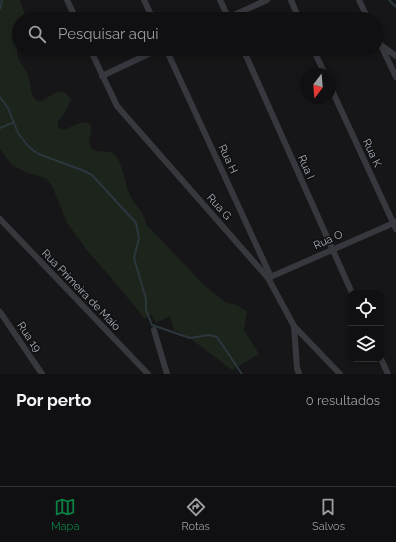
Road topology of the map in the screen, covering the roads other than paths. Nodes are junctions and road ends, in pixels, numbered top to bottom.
1 (67, 0) edge
2 (144, 0) edge
3 (220, 0) edge
4 (267, 0) edge
5 (290, 0) edge
6 (359, 0) edge
7 (73, 12) edge
8 (149, 12) edge
9 (225, 12) edge
10 (240, 12) edge
11 (296, 12) edge
12 (365, 12) edge
13 (384, 47) edge
14 (384, 51) edge
15 (93, 56) edge
16 (144, 56) edge
17 (169, 56) edge
18 (245, 56) edge
19 (316, 56) edge
20 (396, 56) edge
21 (322, 68) edge
22 (102, 76) junction
23 (396, 77) edge
24 (336, 99) edge
25 (0, 219) edge
26 (395, 224) edge
27 (332, 249) junction
28 (270, 277) junction
29 (351, 290) edge
30 (0, 312) edge
31 (294, 326) junction
32 (154, 330) dead end
33 (382, 362) edge
34 (42, 374) edge
35 (148, 374) edge
36 (167, 374) edge
37 (299, 374) edge
38 (340, 374) edge
39 (388, 374) edge

1 - 7 street
2 - 8 street
3 - 9 street
4 - 10 street
5 - 11 street
6 - 12 street
13 - 20 street
14 - 23 street
15 - 22 street, Rua G
16 - 22 street
17 - 28 street, Rua H
18 - 27 street, Rua I
19 - 21 street
22 - 28 street, Rua G
24 - 26 street, Rua K
25 - 35 street, Rua Primeira de Maio
26 - 27 street, Rua O
27 - 28 street, Rua O
27 - 29 street, Rua I
28 - 31 street, Rua G
30 - 34 street, Rua 19
31 - 37 street
31 - 38 street, Rua G
32 - 36 street
33 - 39 street

